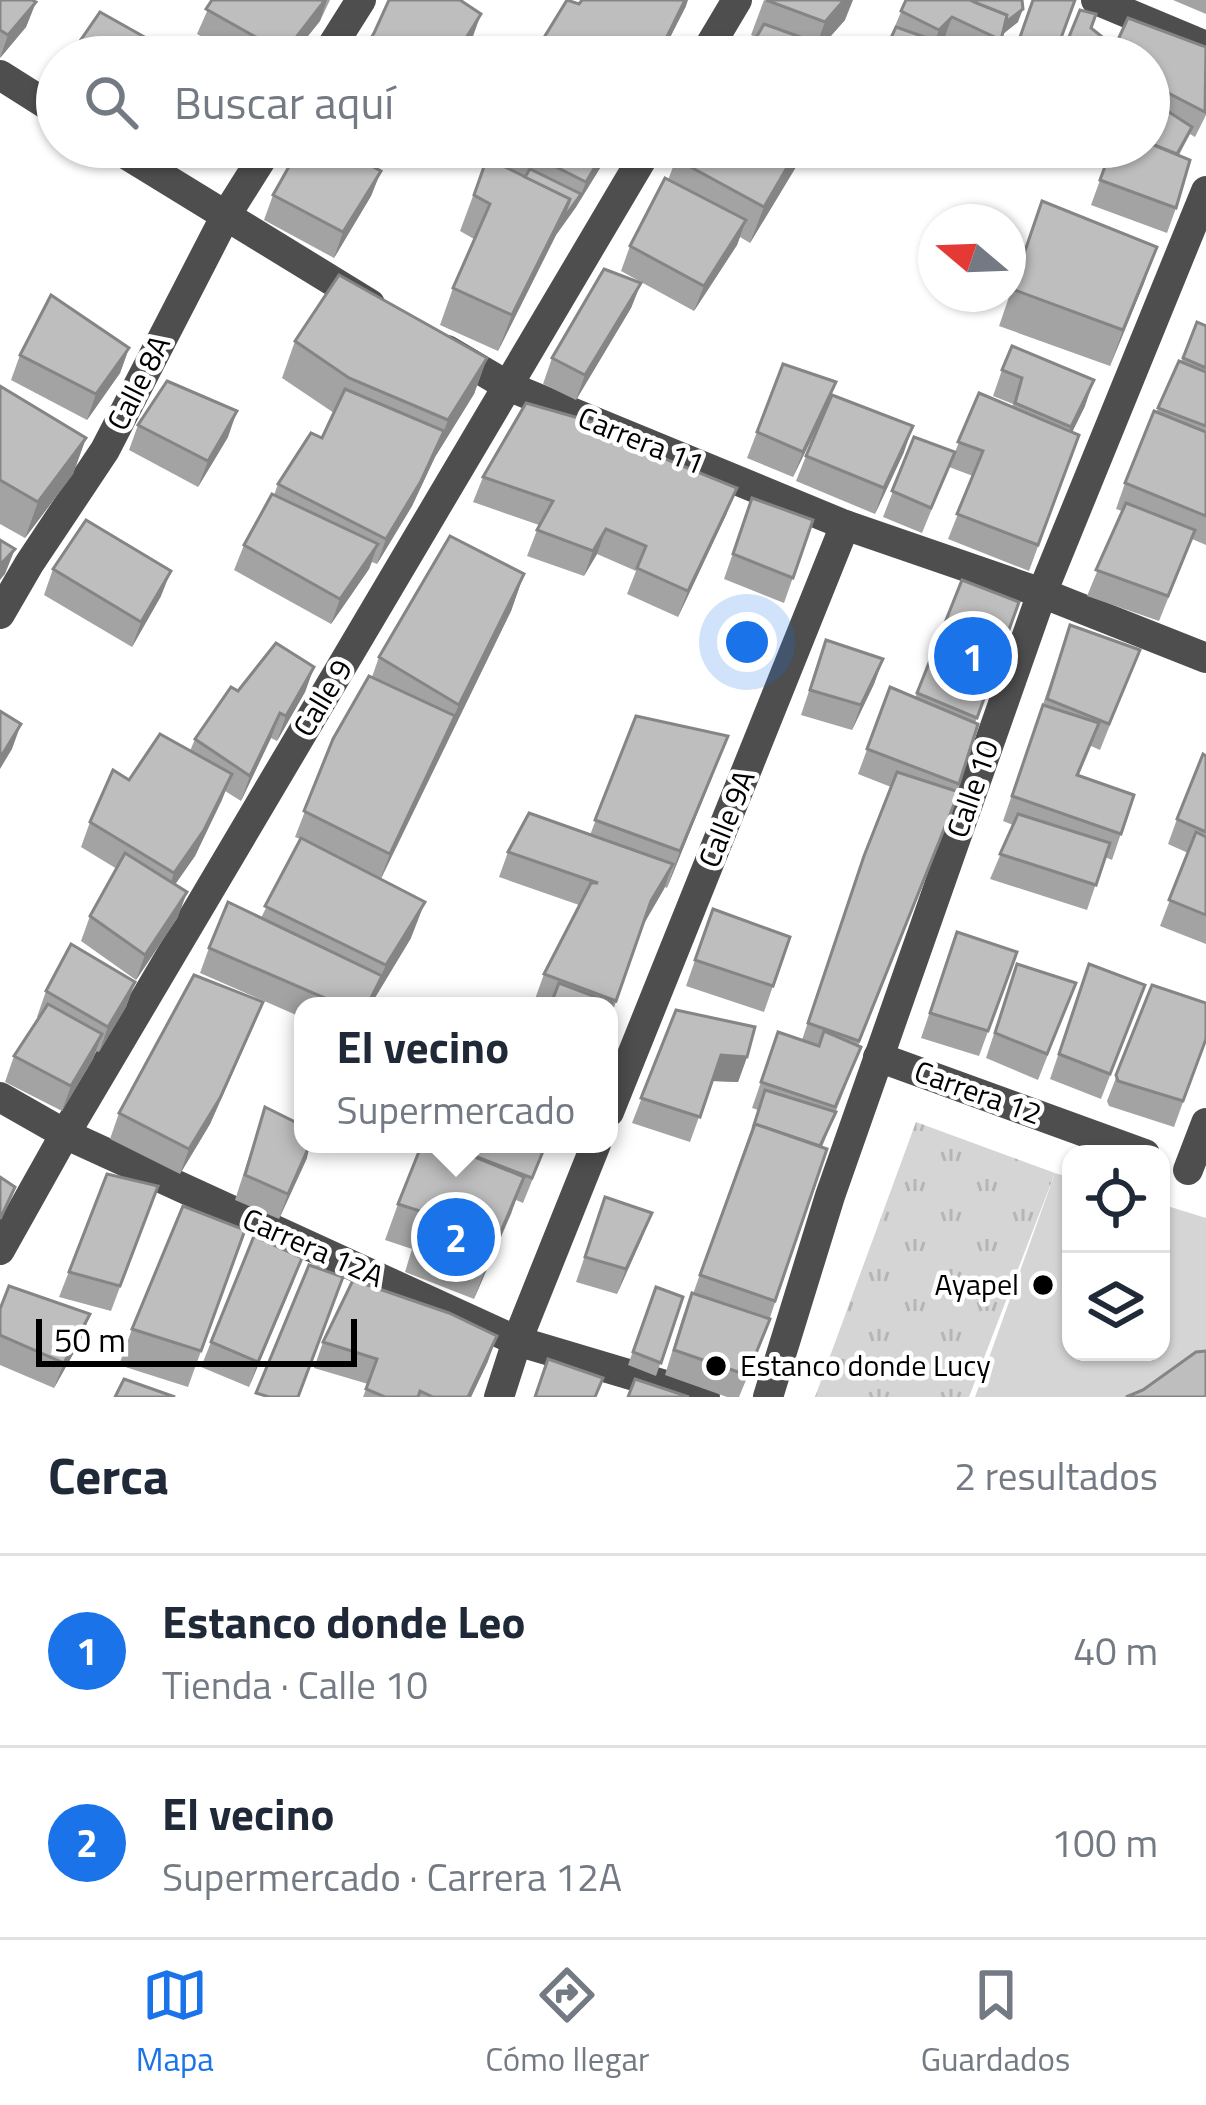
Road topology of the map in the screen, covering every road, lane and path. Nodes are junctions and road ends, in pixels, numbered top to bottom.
1 (361, 0) edge
2 (736, 0) edge
3 (1096, 0) edge
4 (338, 36) edge
5 (715, 36) edge
6 (1206, 46) edge
7 (0, 75) edge
8 (36, 98) edge
9 (147, 168) edge
10 (256, 168) edge
11 (637, 168) edge
12 (1206, 191) edge
13 (225, 217) junction
14 (386, 314) edge
15 (427, 338) edge
16 (508, 386) junction
17 (845, 525) junction
18 (1042, 593) junction
19 (0, 614) edge
20 (1206, 658) edge
21 (878, 1057) junction
22 (618, 1090) edge
23 (0, 1097) edge
24 (1206, 1123) edge
25 (65, 1135) junction
26 (1120, 1145) edge
27 (592, 1153) edge
28 (1185, 1169) edge
29 (0, 1250) edge
30 (517, 1340) junction
31 (499, 1397) edge
32 (705, 1397) edge
33 (768, 1397) edge

1 - 4 street
2 - 5 street
3 - 6 street
7 - 8 street
9 - 13 street
10 - 13 street, Calle 8A
11 - 16 street, Calle 9
12 - 18 street, Calle 10
13 - 14 street
13 - 19 street, Calle 8A
15 - 16 street, Carrera 11
16 - 17 street, Carrera 11
16 - 25 street, Calle 9
17 - 18 street, Carrera 11
17 - 22 street, Calle 9A
18 - 20 street, Carrera 11
18 - 21 street, Calle 10
21 - 26 street, Carrera 12
21 - 33 street, Calle 10
23 - 25 street, Carrera 12A
24 - 28 street
25 - 29 street, Calle 9
25 - 30 street, Carrera 12A
27 - 30 street
30 - 31 street
30 - 32 street, Carrera 12A

